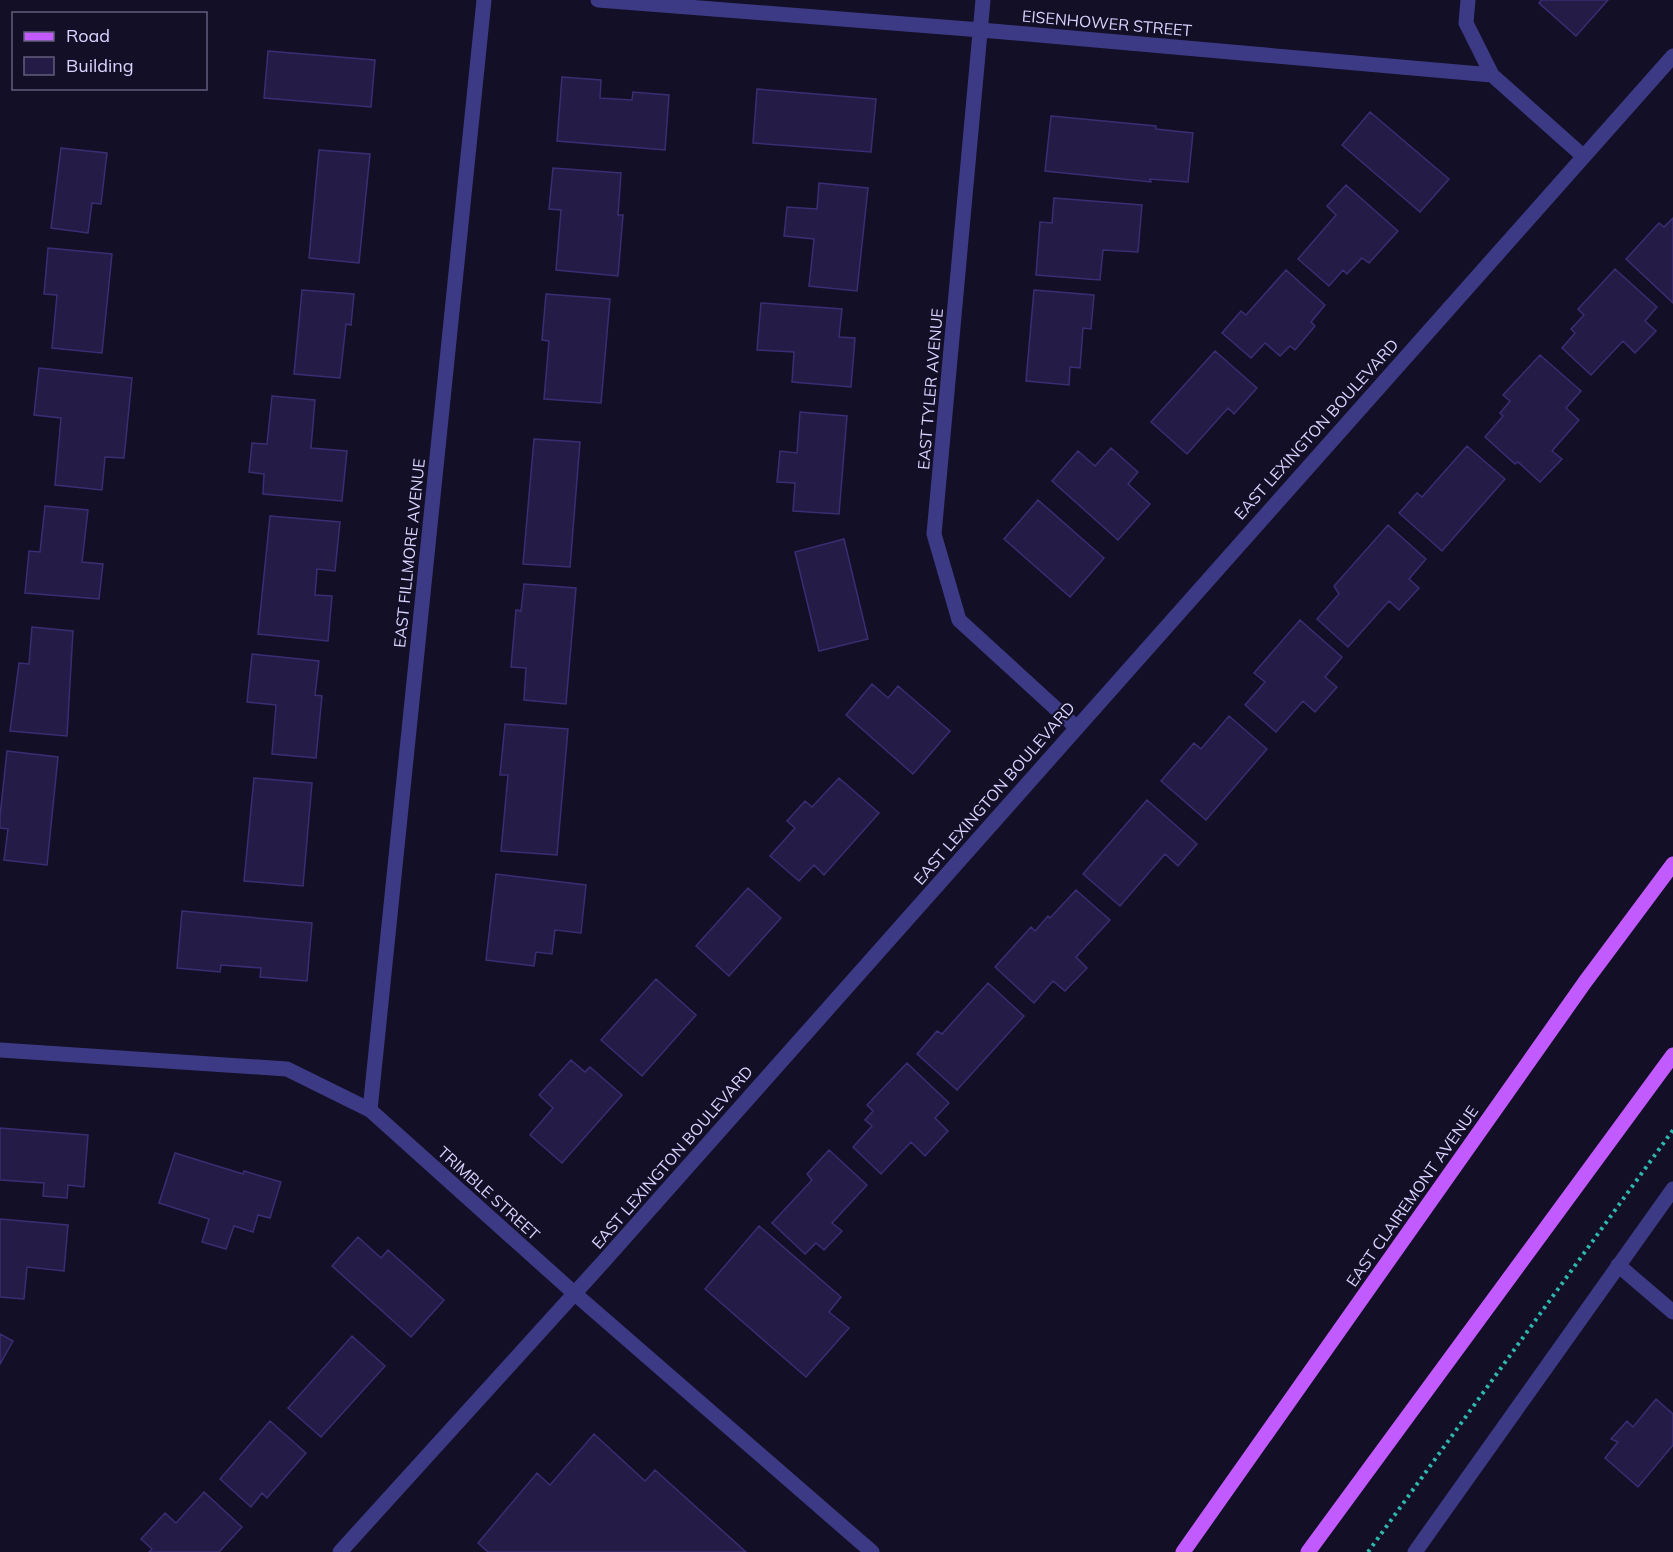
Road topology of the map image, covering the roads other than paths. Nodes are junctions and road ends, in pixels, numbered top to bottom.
1 (483, 0) edge
2 (598, 0) edge
3 (983, 0) edge
4 (1468, 0) edge
5 (981, 30) junction
6 (1673, 56) edge
7 (1492, 75) junction
8 (1583, 156) junction
9 (1076, 727) junction
10 (1673, 864) edge
11 (0, 1050) edge
12 (1673, 1055) edge
13 (370, 1110) junction
14 (1673, 1188) edge
15 (1618, 1265) junction
16 (574, 1293) junction
17 (1673, 1312) edge
18 (340, 1552) edge
19 (872, 1552) edge
20 (1183, 1552) edge
21 (1308, 1552) edge
22 (1415, 1552) edge

1 - 13 street, EAST FILLMORE AVENUE
2 - 5 street, EISENHOWER STREET
3 - 5 street, EAST TYLER AVENUE
4 - 7 street
5 - 7 street, EISENHOWER STREET
5 - 9 street, EAST TYLER AVENUE
6 - 8 street, EAST LEXINGTON BOULEVARD
7 - 8 street
8 - 9 street, EAST LEXINGTON BOULEVARD
9 - 16 street, EAST LEXINGTON BOULEVARD
10 - 20 main road, EAST CLAIREMONT AVENUE
11 - 13 street, TRIMBLE STREET
12 - 21 main road
13 - 16 street, TRIMBLE STREET
14 - 15 street
15 - 17 street
15 - 22 street
16 - 18 street, EAST LEXINGTON BOULEVARD
16 - 19 street, TRIMBLE STREET

